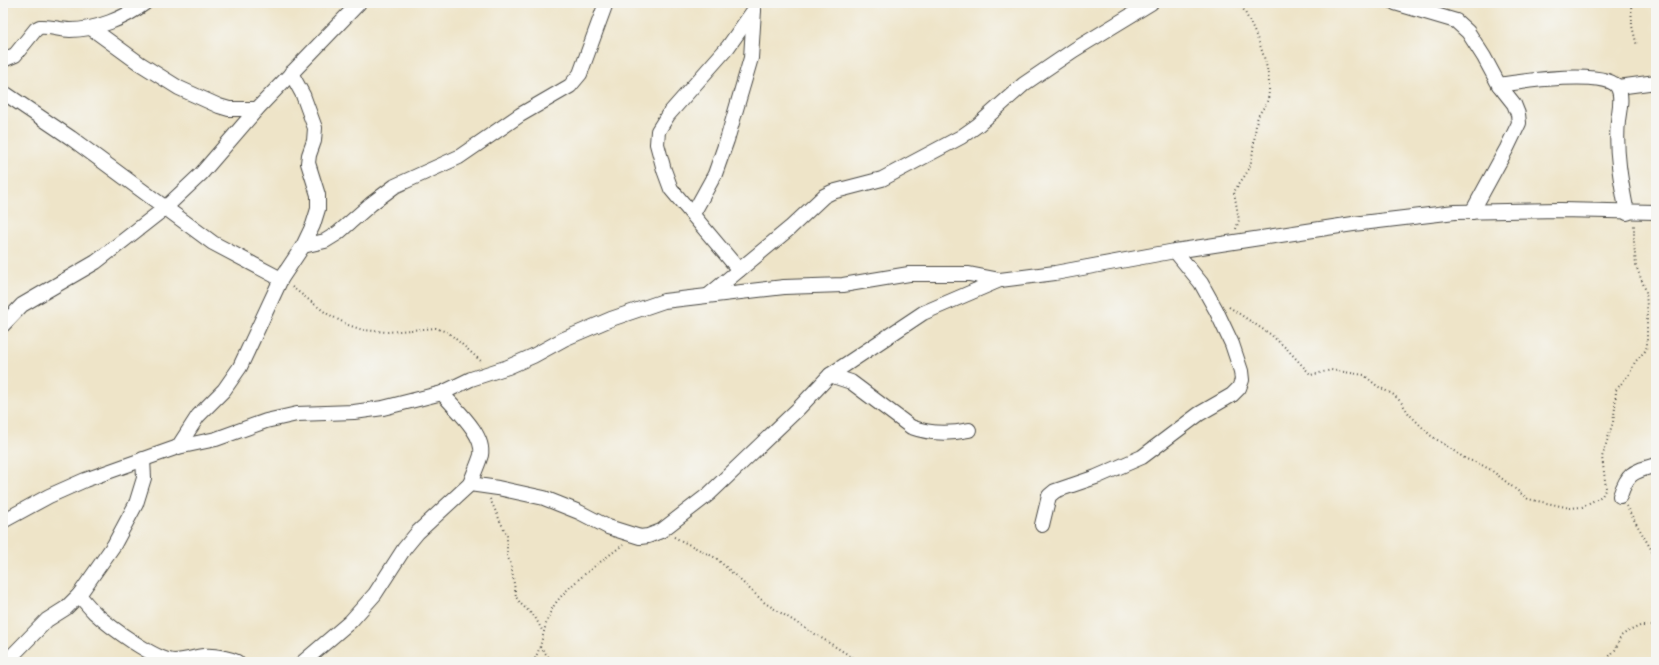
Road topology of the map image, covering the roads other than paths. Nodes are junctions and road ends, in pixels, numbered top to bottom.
1 (145, 3) edge
2 (359, 3) edge
3 (606, 3) edge
4 (1151, 3) edge
5 (1395, 3) edge
6 (756, 7) edge
7 (91, 28) junction
8 (3, 60) edge
9 (291, 73) junction
10 (1656, 82) edge
11 (1499, 85) junction
12 (1618, 87) junction
13 (3, 92) edge
14 (257, 108) junction
15 (165, 208) junction
16 (1472, 212) junction
17 (1656, 212) edge
18 (1631, 213) junction
19 (693, 214) junction
20 (303, 246) junction
21 (1175, 251) junction
22 (739, 270) junction
23 (281, 279) junction
24 (1000, 280) junction
25 (709, 295) junction
26 (3, 325) edge
27 (830, 374) junction
28 (442, 393) junction
29 (969, 430) dead end
30 (178, 447) junction
31 (143, 459) junction
32 (1656, 465) edge
33 (470, 484) junction
34 (1620, 496) road end
35 (3, 521) edge
36 (1042, 526) dead end
37 (79, 595) junction
38 (169, 661) edge
39 (6, 662) edge
40 (237, 662) edge
41 (303, 662) edge

1 - 7 street
2 - 9 street
3 - 20 street
4 - 22 street
5 - 11 street
6 - 19 street
6 - 19 street
7 - 8 street
7 - 14 street
9 - 14 street
9 - 20 street
10 - 12 street
11 - 12 street
11 - 16 street
12 - 18 street
13 - 15 street
14 - 15 street
15 - 23 street
15 - 26 street
16 - 18 street
16 - 21 street
17 - 18 street
19 - 22 street
20 - 23 street
21 - 24 street
21 - 36 street
22 - 25 street
23 - 30 street
24 - 25 street
24 - 27 street
25 - 28 street
27 - 29 street
27 - 33 street
28 - 30 street
28 - 33 street
30 - 31 street
31 - 35 street
31 - 37 street
32 - 34 street
33 - 41 street
37 - 38 street
37 - 39 street
38 - 40 street

